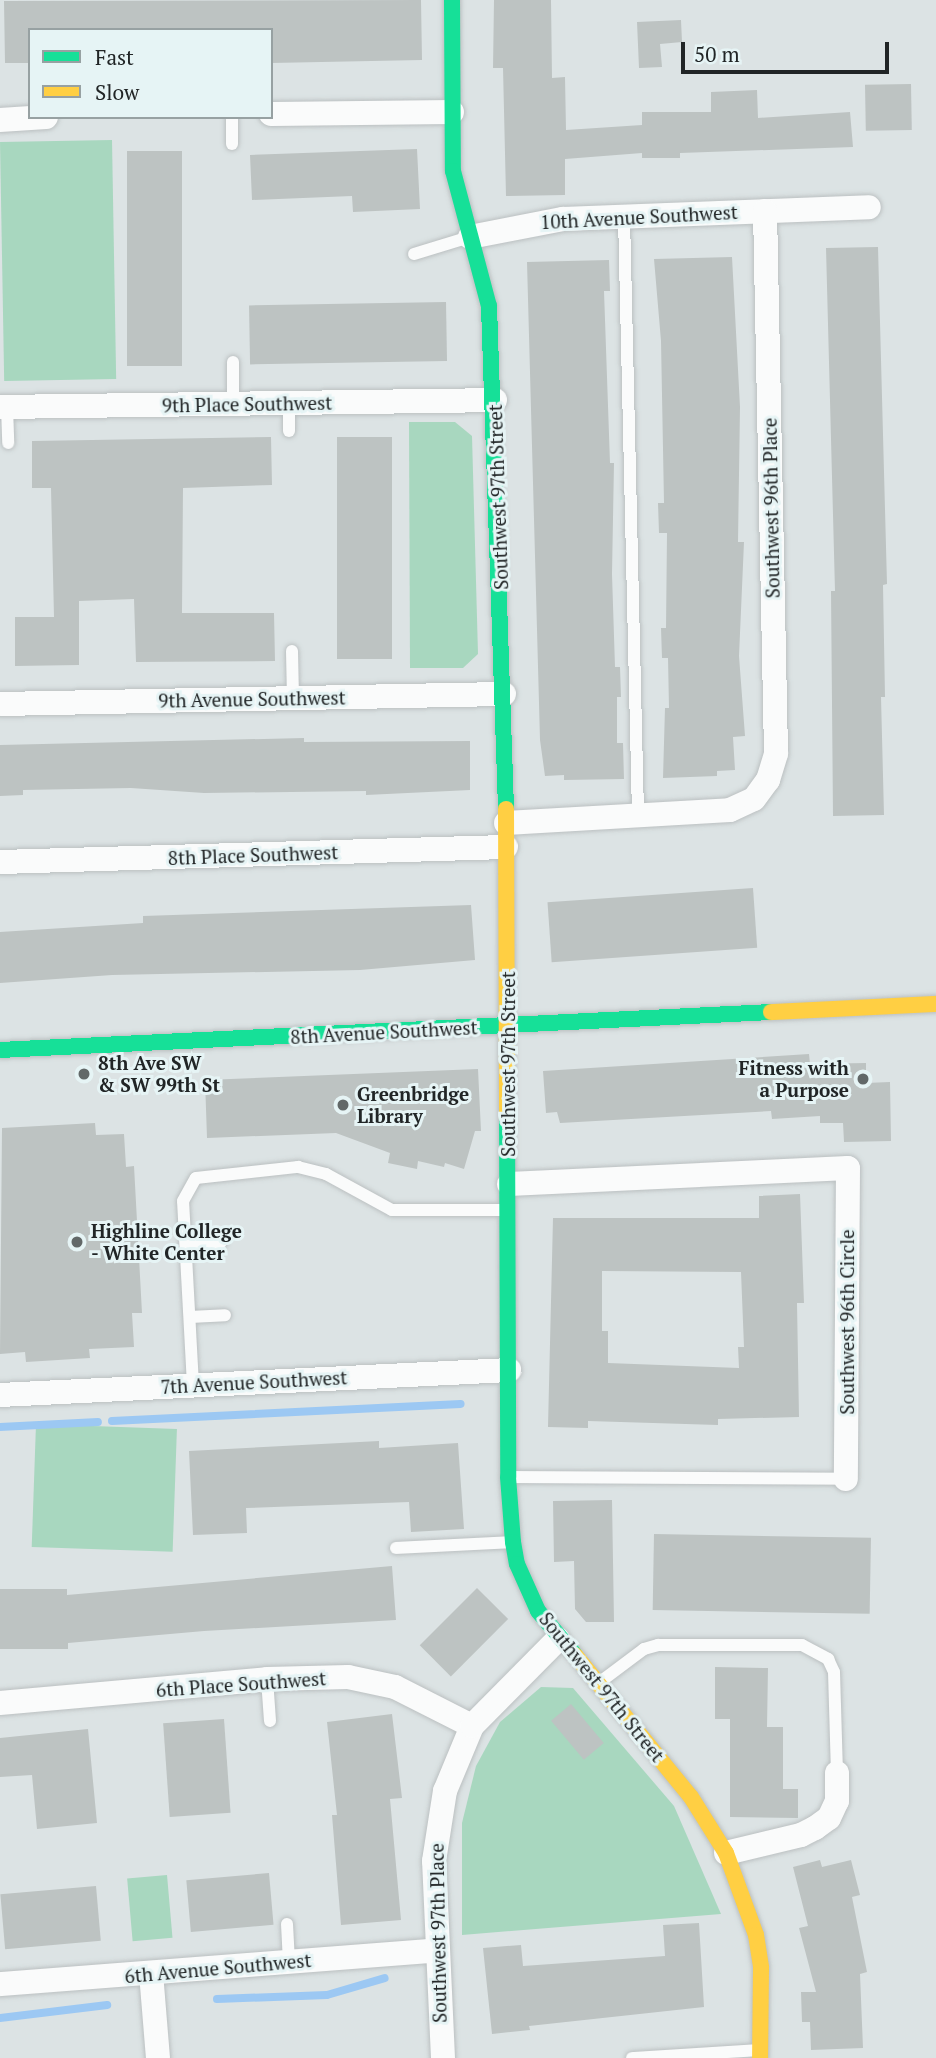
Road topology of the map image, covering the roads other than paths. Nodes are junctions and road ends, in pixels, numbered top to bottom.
1 (452, 0) edge
2 (452, 111) junction
3 (273, 114) edge
4 (28, 118) edge
5 (232, 119) edge
6 (0, 120) edge
7 (232, 144) dead end
8 (869, 207) dead end
9 (765, 211) junction
10 (624, 216) junction
11 (470, 237) junction
12 (414, 254) dead end
13 (233, 362) dead end
14 (495, 400) junction
15 (233, 404) junction
16 (289, 404) junction
17 (4, 407) edge
18 (289, 432) dead end
19 (8, 443) dead end
20 (292, 651) dead end
21 (504, 695) junction
22 (293, 698) junction
23 (0, 704) edge
24 (754, 799) joint
25 (638, 815) junction
26 (506, 835) junction
27 (0, 862) edge
28 (936, 1004) edge
29 (509, 1026) junction
30 (0, 1051) edge
31 (509, 1184) junction
32 (509, 1210) junction
33 (221, 1242) dead end
34 (186, 1244) junction
35 (225, 1315) dead end
36 (190, 1317) junction
37 (509, 1370) junction
38 (194, 1385) junction
39 (0, 1395) edge
40 (508, 1477) junction
41 (846, 1479) joint
42 (513, 1542) junction
43 (396, 1548) dead end
44 (558, 1639) junction
45 (267, 1679) junction
46 (597, 1685) junction
47 (0, 1703) edge
48 (270, 1721) dead end
49 (472, 1726) junction
50 (838, 1773) joint
51 (726, 1853) junction
52 (287, 1924) dead end
53 (437, 1950) junction
54 (289, 1962) junction
55 (150, 1973) junction
56 (0, 1984) edge
57 (760, 2054) edge
58 (158, 2058) edge
59 (443, 2058) edge
60 (632, 2058) edge

1 - 2 street, Southwest 97th Street
2 - 3 street
2 - 11 street, Southwest 97th Street
4 - 6 street
5 - 7 lane
8 - 9 street, 10th Avenue Southwest
9 - 10 street, 10th Avenue Southwest
9 - 24 street, Southwest 96th Place
10 - 11 street, 10th Avenue Southwest
10 - 25 lane
11 - 12 lane, 10th Avenue Southwest
11 - 14 street, Southwest 97th Street
13 - 15 lane
14 - 16 street, 9th Place Southwest
14 - 21 street, Southwest 97th Street
15 - 16 street, 9th Place Southwest
15 - 17 street, 9th Place Southwest
16 - 18 lane
17 - 19 lane
20 - 22 lane
21 - 22 street, 9th Avenue Southwest
21 - 26 street, Southwest 97th Street
22 - 23 street, 9th Avenue Southwest
24 - 25 street, 8th Place Southwest
25 - 26 street, 8th Place Southwest
26 - 27 street, 8th Place Southwest
26 - 29 street, Southwest 97th Street
28 - 29 street, 8th Avenue Southwest
29 - 30 street, 8th Avenue Southwest
29 - 31 street, Southwest 97th Street
31 - 32 street, Southwest 97th Street
31 - 41 street, Southwest 96th Circle
32 - 34 lane
32 - 37 street, Southwest 97th Street
33 - 34 lane
34 - 36 lane
35 - 36 lane
36 - 38 lane
37 - 38 street, 7th Avenue Southwest
37 - 40 street, Southwest 97th Street
38 - 39 street, 7th Avenue Southwest
40 - 41 lane, Southwest 96th Circle
40 - 42 street, Southwest 97th Street
42 - 43 lane
42 - 44 street, Southwest 97th Street
44 - 46 street, Southwest 97th Street
44 - 49 street, Southwest 97th Place
45 - 47 street, 6th Place Southwest
45 - 48 lane
45 - 49 street, 6th Place Southwest
46 - 50 lane
46 - 51 street, Southwest 97th Street
49 - 53 street, Southwest 97th Place
50 - 51 street
51 - 57 street, Southwest 97th Street
52 - 54 lane
53 - 54 street, 6th Avenue Southwest
53 - 59 street, Southwest 97th Place
54 - 55 street, 6th Avenue Southwest
55 - 56 street, 6th Avenue Southwest
55 - 58 street
57 - 60 lane

